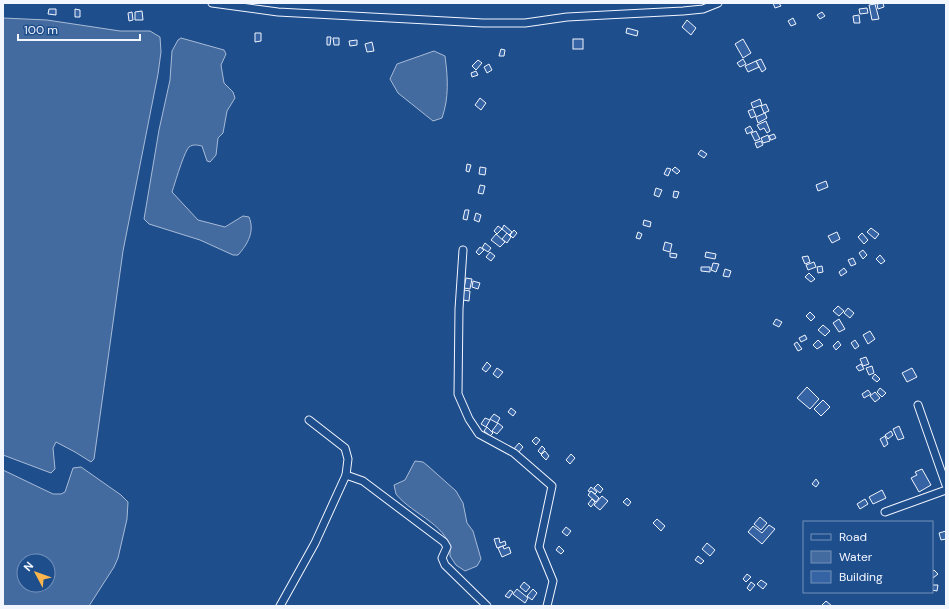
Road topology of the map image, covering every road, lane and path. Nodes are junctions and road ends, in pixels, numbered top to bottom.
1 (216, 3) edge
2 (718, 3) edge
3 (463, 250) dead end
4 (918, 405) dead end
5 (309, 420) dead end
6 (346, 475) junction
7 (946, 485) edge
8 (946, 490) edge
9 (885, 512) dead end
10 (280, 606) edge
11 (487, 606) edge
12 (547, 606) edge

1 - 2 street
3 - 12 street
4 - 7 street
5 - 6 street
6 - 10 street
6 - 11 street
8 - 9 street

